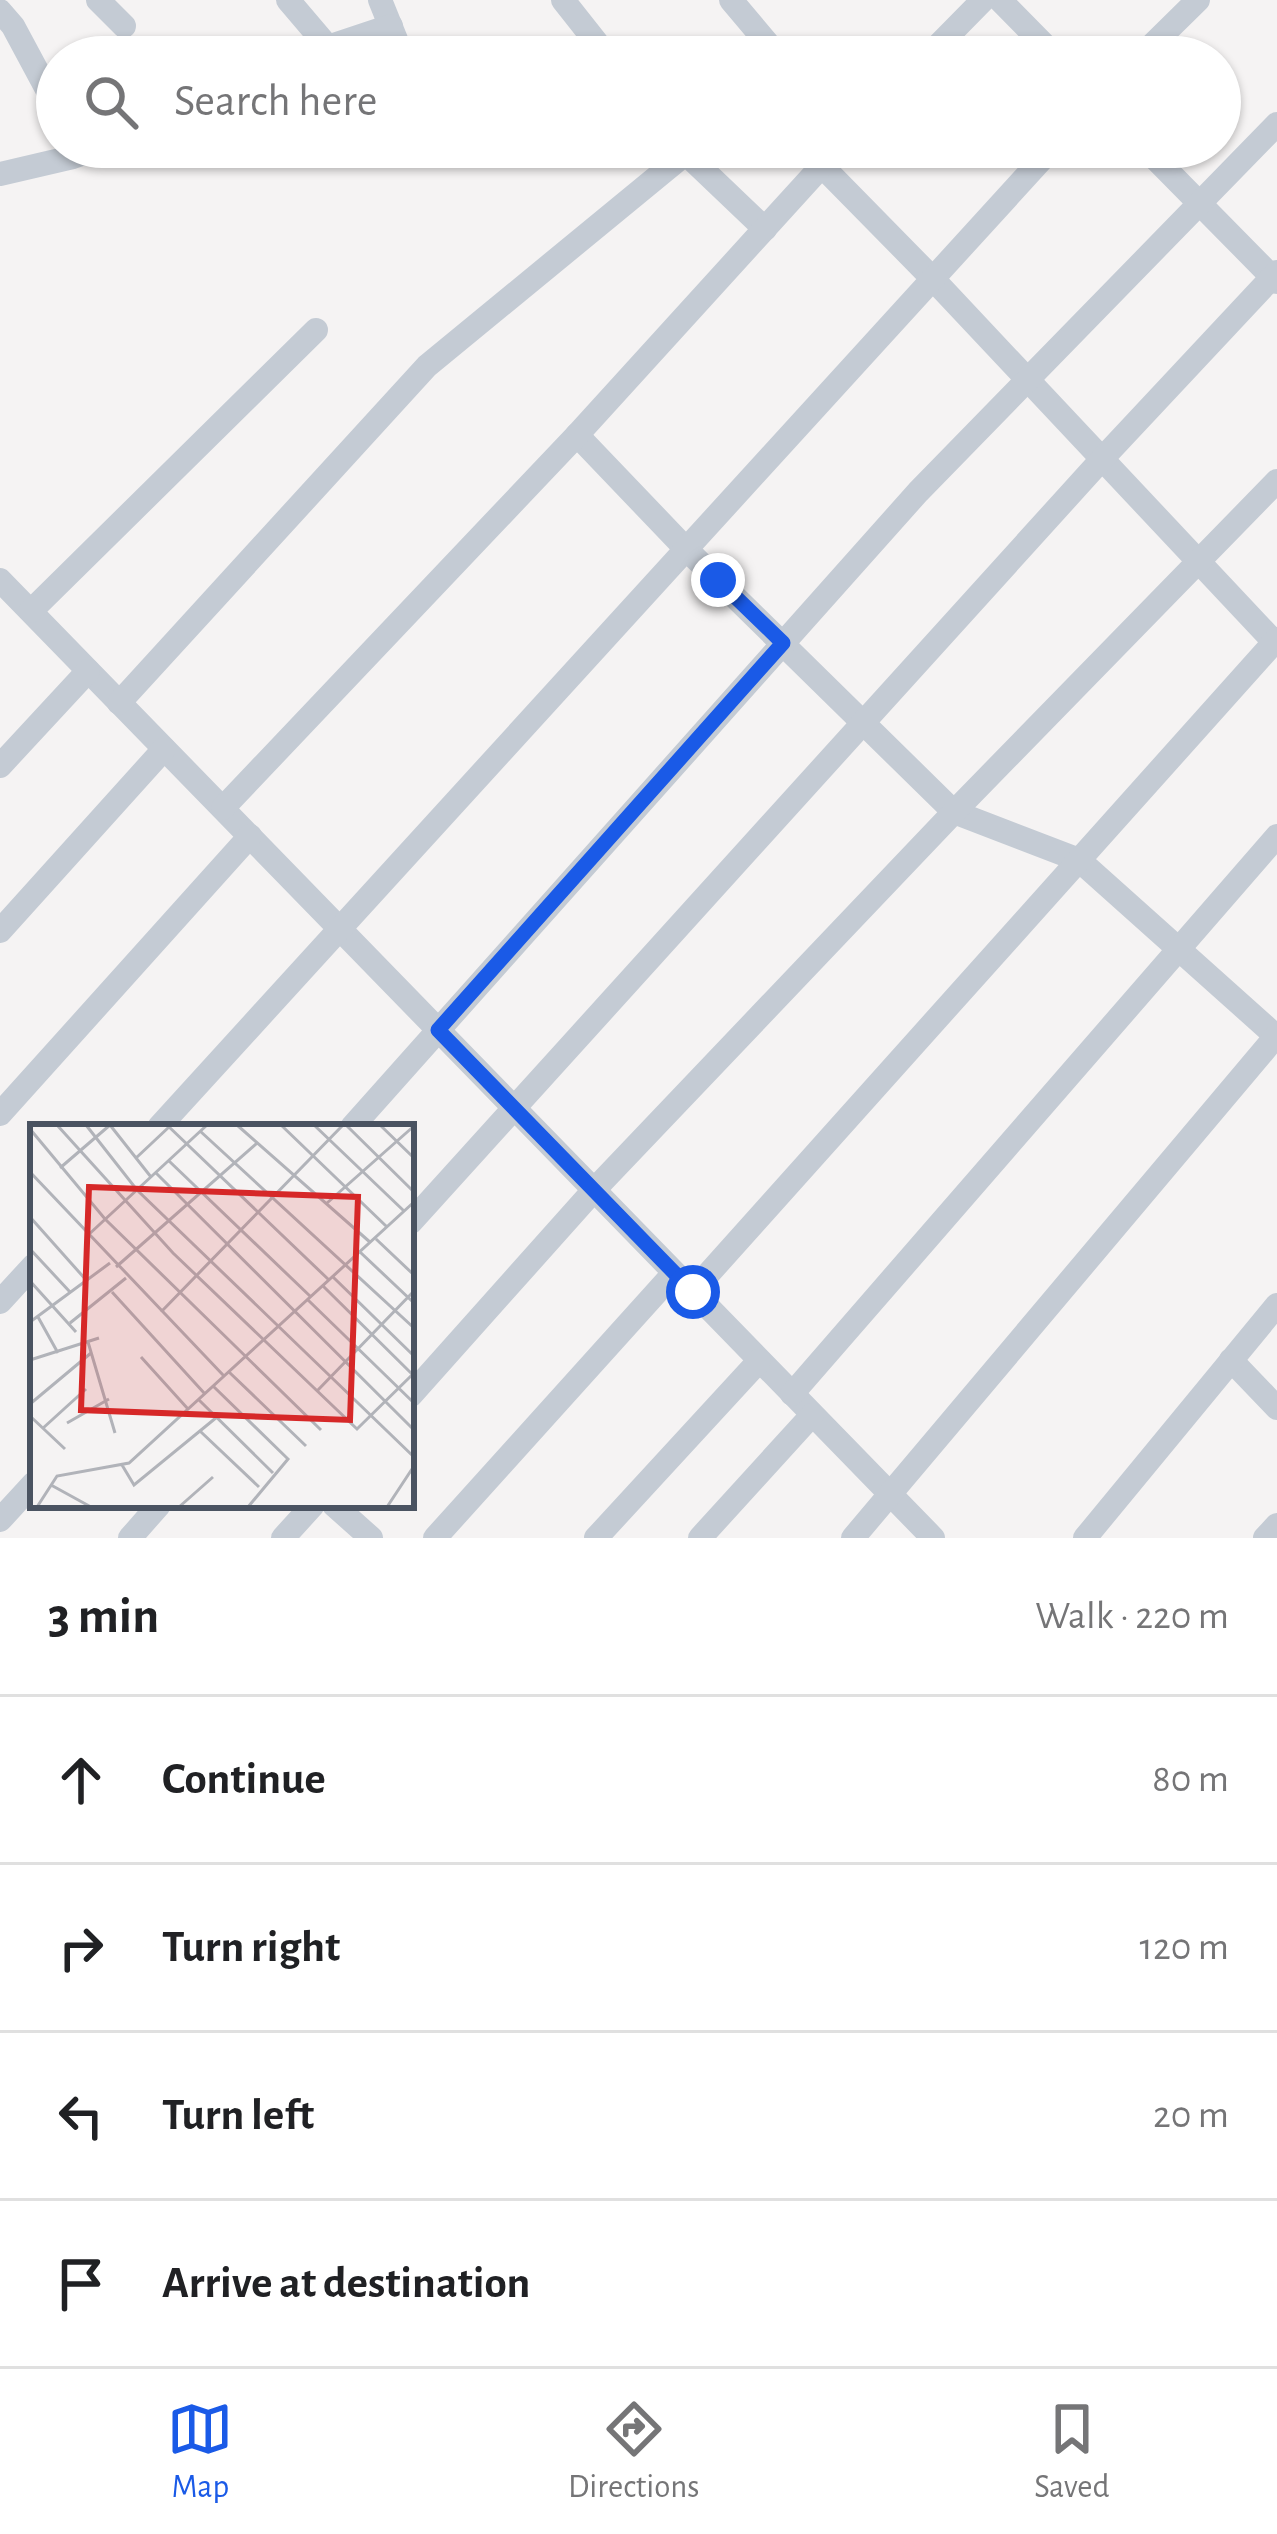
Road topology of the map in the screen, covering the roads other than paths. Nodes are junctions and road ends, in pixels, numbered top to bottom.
1 (98, 0) edge
2 (288, 0) edge
3 (380, 0) edge
4 (563, 0) edge
5 (983, 0) edge
6 (1000, 0) edge
7 (1198, 0) edge
8 (739, 4) edge
9 (0, 11) edge
10 (124, 26) dead end
11 (391, 26) junction
12 (309, 36) edge
13 (363, 36) edge
14 (395, 36) edge
15 (591, 36) edge
16 (763, 36) edge
17 (948, 36) edge
18 (1035, 36) edge
19 (1161, 36) edge
20 (36, 69) edge
21 (1277, 124) edge
22 (1241, 161) edge
23 (36, 163) edge
24 (661, 168) edge
25 (701, 168) edge
26 (821, 168) edge
27 (840, 168) edge
28 (1034, 168) edge
29 (1165, 168) edge
30 (1234, 168) edge
31 (0, 174) edge
32 (1200, 203) junction
33 (765, 229) junction
34 (1275, 277) edge
35 (933, 279) junction
36 (316, 330) dead end
37 (1028, 380) junction
38 (577, 435) junction
39 (1102, 459) junction
40 (1277, 481) edge
41 (686, 549) junction
42 (1199, 561) junction
43 (0, 580) edge
44 (31, 611) junction
45 (1276, 642) edge
46 (783, 643) junction
47 (88, 670) junction
48 (119, 703) junction
49 (863, 722) junction
50 (164, 749) junction
51 (0, 766) edge
52 (223, 808) junction
53 (954, 812) junction
54 (250, 836) junction
55 (1277, 836) edge
56 (1079, 860) junction
57 (339, 928) junction
58 (0, 932) edge
59 (1179, 949) junction
60 (438, 1030) junction
61 (1277, 1036) edge
62 (513, 1107) junction
63 (0, 1114) edge
64 (162, 1124) edge
65 (355, 1124) edge
66 (594, 1190) junction
67 (414, 1219) edge
68 (30, 1269) edge
69 (674, 1273) junction
70 (693, 1292) junction
71 (0, 1302) edge
72 (1277, 1305) edge
73 (760, 1360) junction
74 (1232, 1360) junction
75 (414, 1392) edge
76 (792, 1394) junction
77 (1277, 1408) edge
78 (812, 1414) junction
79 (30, 1487) edge
80 (891, 1496) junction
81 (156, 1508) edge
82 (310, 1508) edge
83 (337, 1508) edge
84 (0, 1520) edge
85 (1277, 1525) edge
86 (130, 1538) edge
87 (283, 1538) edge
88 (371, 1538) edge
89 (434, 1538) edge
90 (596, 1538) edge
91 (700, 1538) edge
92 (853, 1538) edge
93 (933, 1538) edge
94 (1085, 1538) edge
95 (1265, 1538) edge

1 - 10 street
2 - 12 street
3 - 11 street
4 - 15 street
5 - 17 street
6 - 18 street
7 - 19 street
8 - 16 street
9 - 20 street
11 - 13 street
11 - 14 street
21 - 22 street
23 - 31 street
24 - 48 street
25 - 33 street
26 - 33 street
27 - 35 street
28 - 35 street
29 - 32 street
30 - 32 street
32 - 34 street
32 - 37 street
33 - 38 street
34 - 39 street
35 - 37 street
35 - 41 street
36 - 44 street
37 - 39 street
37 - 46 street
38 - 41 street
38 - 52 street
39 - 42 street
39 - 49 street
40 - 42 street
41 - 46 street
41 - 57 street
42 - 45 street
42 - 53 street
43 - 44 street
44 - 47 street
45 - 56 street
46 - 49 street
46 - 60 street
47 - 48 street
47 - 51 street
48 - 50 street
49 - 53 street
49 - 62 street
50 - 52 street
50 - 58 street
52 - 54 street
53 - 56 street
53 - 66 street
54 - 57 street
54 - 63 street
55 - 59 street
56 - 59 street
56 - 70 street
57 - 60 street
57 - 64 street
59 - 61 street
59 - 76 street
60 - 62 street
60 - 65 street
61 - 80 street
62 - 66 street
62 - 67 street
66 - 69 street
66 - 75 street
68 - 71 street
69 - 70 street
69 - 89 street
70 - 73 street
72 - 74 street
73 - 76 street
73 - 90 street
74 - 77 street
74 - 94 street
76 - 78 street
78 - 80 street
78 - 91 street
79 - 84 street
80 - 92 street
80 - 93 street
81 - 86 street
82 - 87 street
83 - 88 street
85 - 95 street

